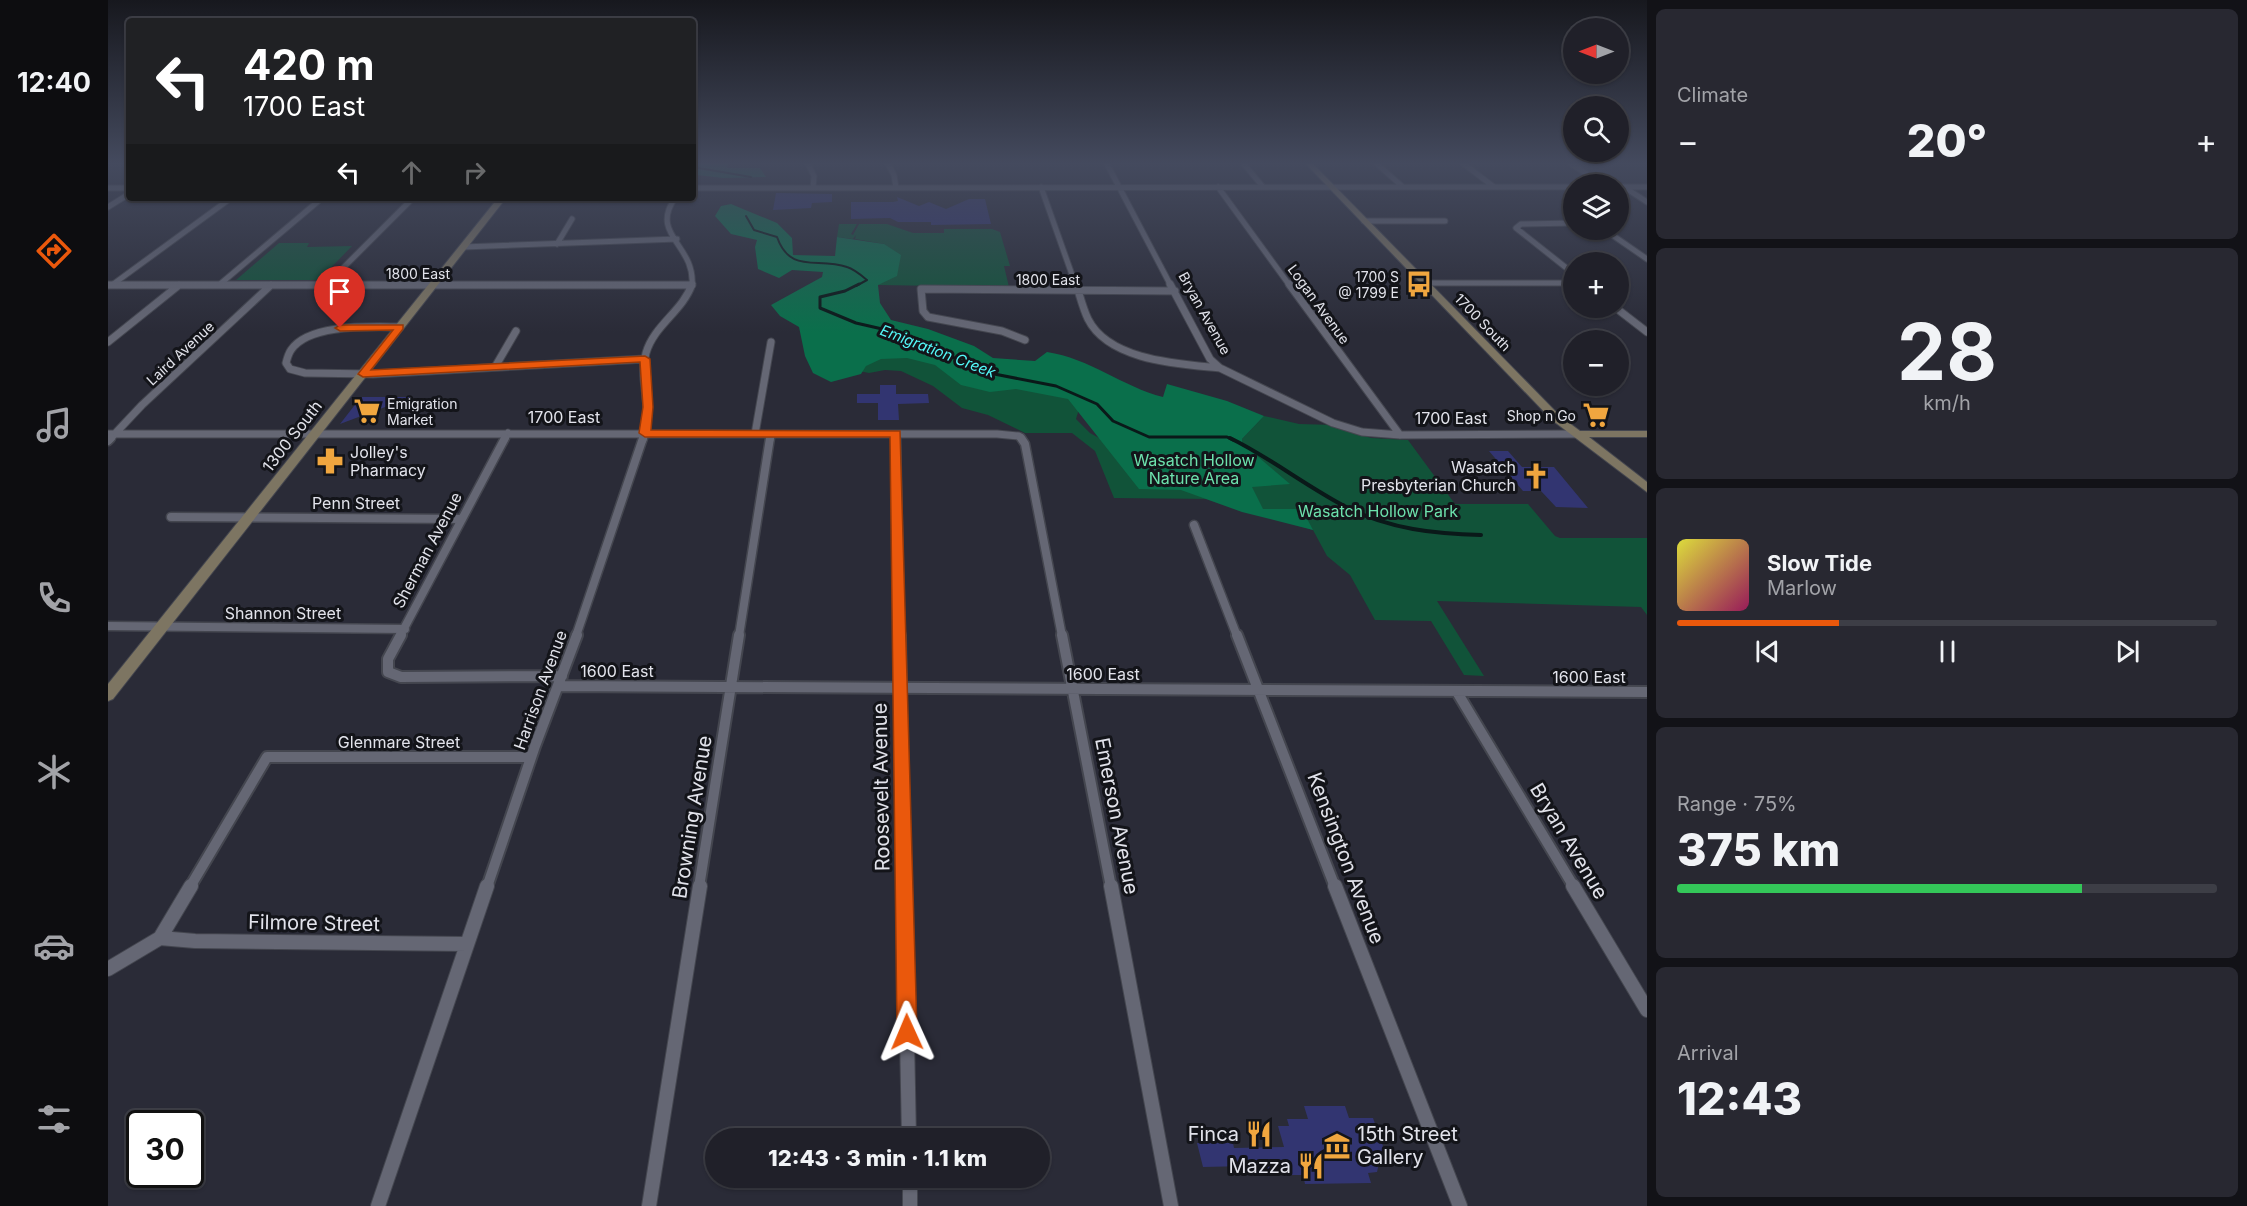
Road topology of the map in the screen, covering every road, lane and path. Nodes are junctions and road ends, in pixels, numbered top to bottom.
1 (200, 220) edge
2 (296, 220) edge
3 (390, 220) edge
4 (484, 220) edge
5 (571, 220) edge
6 (664, 220) edge
7 (1053, 220) edge
8 (1137, 220) edge
9 (1242, 220) edge
10 (1364, 221) joint
11 (1445, 221) dead end
12 (1563, 223) edge
13 (677, 239) junction
14 (1619, 240) edge
15 (557, 244) junction
16 (463, 247) junction
17 (1647, 259) edge
18 (1563, 265) edge
19 (1424, 283) junction
20 (1563, 283) edge
21 (110, 285) edge
22 (179, 285) junction
23 (219, 285) junction
24 (271, 285) junction
25 (326, 285) junction
26 (433, 285) junction
27 (692, 285) junction
28 (1079, 291) junction
29 (1175, 291) junction
30 (1629, 318) edge
31 (400, 327) junction
32 (516, 331) dead end
33 (1647, 332) edge
34 (1025, 340) dead end
35 (108, 342) edge
36 (771, 342) dead end
37 (645, 359) junction
38 (495, 368) junction
39 (1220, 368) junction
40 (363, 374) junction
41 (645, 433) junction
42 (112, 434) edge
43 (315, 434) junction
44 (508, 434) junction
45 (755, 434) junction
46 (771, 434) junction
47 (896, 434) junction
48 (1576, 434) junction
49 (1599, 434) junction
50 (1647, 434) edge
51 (1400, 435) junction
52 (1019, 436) joint
53 (108, 441) edge
54 (1630, 473) junction
55 (1647, 489) edge
56 (171, 517) dead end
57 (249, 518) junction
58 (462, 519) junction
59 (1194, 525) dead end
60 (108, 626) edge
61 (162, 627) junction
62 (405, 629) junction
63 (400, 677) joint
64 (560, 681) junction
65 (731, 687) junction
66 (901, 688) junction
67 (1072, 689) junction
68 (1259, 689) junction
69 (1457, 692) junction
70 (1647, 692) edge
71 (108, 695) edge
72 (531, 757) junction
73 (160, 938) junction
74 (467, 944) junction
75 (108, 969) edge
76 (1647, 1010) edge
77 (909, 1128) edge
78 (910, 1188) edge
79 (378, 1206) edge
80 (649, 1206) edge
81 (910, 1206) edge
82 (1171, 1206) edge
83 (1460, 1206) edge

1 - 21 street
2 - 23 street
3 - 25 street
4 - 16 street, 1300 South
5 - 15 street
6 - 13 street
7 - 28 street
8 - 29 street, Bryan Avenue
9 - 51 street, Logan Avenue
10 - 11 street
10 - 19 street, 1700 South
12 - 18 street
13 - 15 street
13 - 27 street
14 - 17 street
15 - 16 street
16 - 26 street, 1300 South
19 - 20 street
19 - 48 street, 1700 South
21 - 22 street, 1800 East
22 - 23 street, 1800 East
22 - 35 street
23 - 24 street, 1800 East
24 - 25 street, 1800 East
24 - 42 street, Laird Avenue
25 - 26 street, 1800 East
26 - 27 street, 1800 East
26 - 31 street, 1300 South
27 - 37 street
28 - 29 street, 1800 East
28 - 34 street, 1800 East
28 - 39 street
29 - 39 street, Bryan Avenue
30 - 33 street
31 - 40 street, 1300 South
31 - 40 street
32 - 38 street
36 - 45 street
37 - 38 street
37 - 41 street, Harrison Avenue
38 - 40 street
39 - 51 street, Bryan Avenue
40 - 43 street, 1300 South
41 - 44 street, 1700 East
41 - 45 street, 1700 East
41 - 64 street, Harrison Avenue
42 - 43 street, 1700 East
42 - 53 street, Laird Avenue
43 - 44 street, 1700 East
43 - 57 street, 1300 South
44 - 58 street, Sherman Avenue
45 - 46 street, 1700 East
46 - 47 street, 1700 East
46 - 65 street, Browning Avenue
47 - 52 street, 1700 East
47 - 66 street, Roosevelt Avenue
48 - 49 street, 1700 East
48 - 51 street, 1700 East
48 - 54 street, 1700 South
49 - 50 street, 1700 East
49 - 54 street
52 - 67 street, Emerson Avenue
54 - 55 street, 1700 South
56 - 57 street, Penn Street
57 - 58 street, Penn Street
57 - 61 street, 1300 South
58 - 62 street, Sherman Avenue
59 - 68 street, Kensington Avenue
60 - 61 street, Shannon Street
61 - 62 street, Shannon Street
61 - 71 street, 1300 South
62 - 63 street, Sherman Avenue
63 - 64 street, 1600 East
64 - 65 street, 1600 East
64 - 72 street, Harrison Avenue
65 - 66 street, 1600 East
65 - 80 street, Browning Avenue
66 - 67 street, 1600 East
66 - 77 street, Roosevelt Avenue
67 - 68 street, 1600 East
67 - 82 street, Emerson Avenue
68 - 69 street, 1600 East
68 - 83 street, Kensington Avenue
69 - 70 street, 1600 East
69 - 76 street, Bryan Avenue
72 - 73 street, Glenmare Street
72 - 74 street, Harrison Avenue
73 - 74 street, Filmore Street
73 - 75 street
74 - 79 street, Harrison Avenue
78 - 81 street

